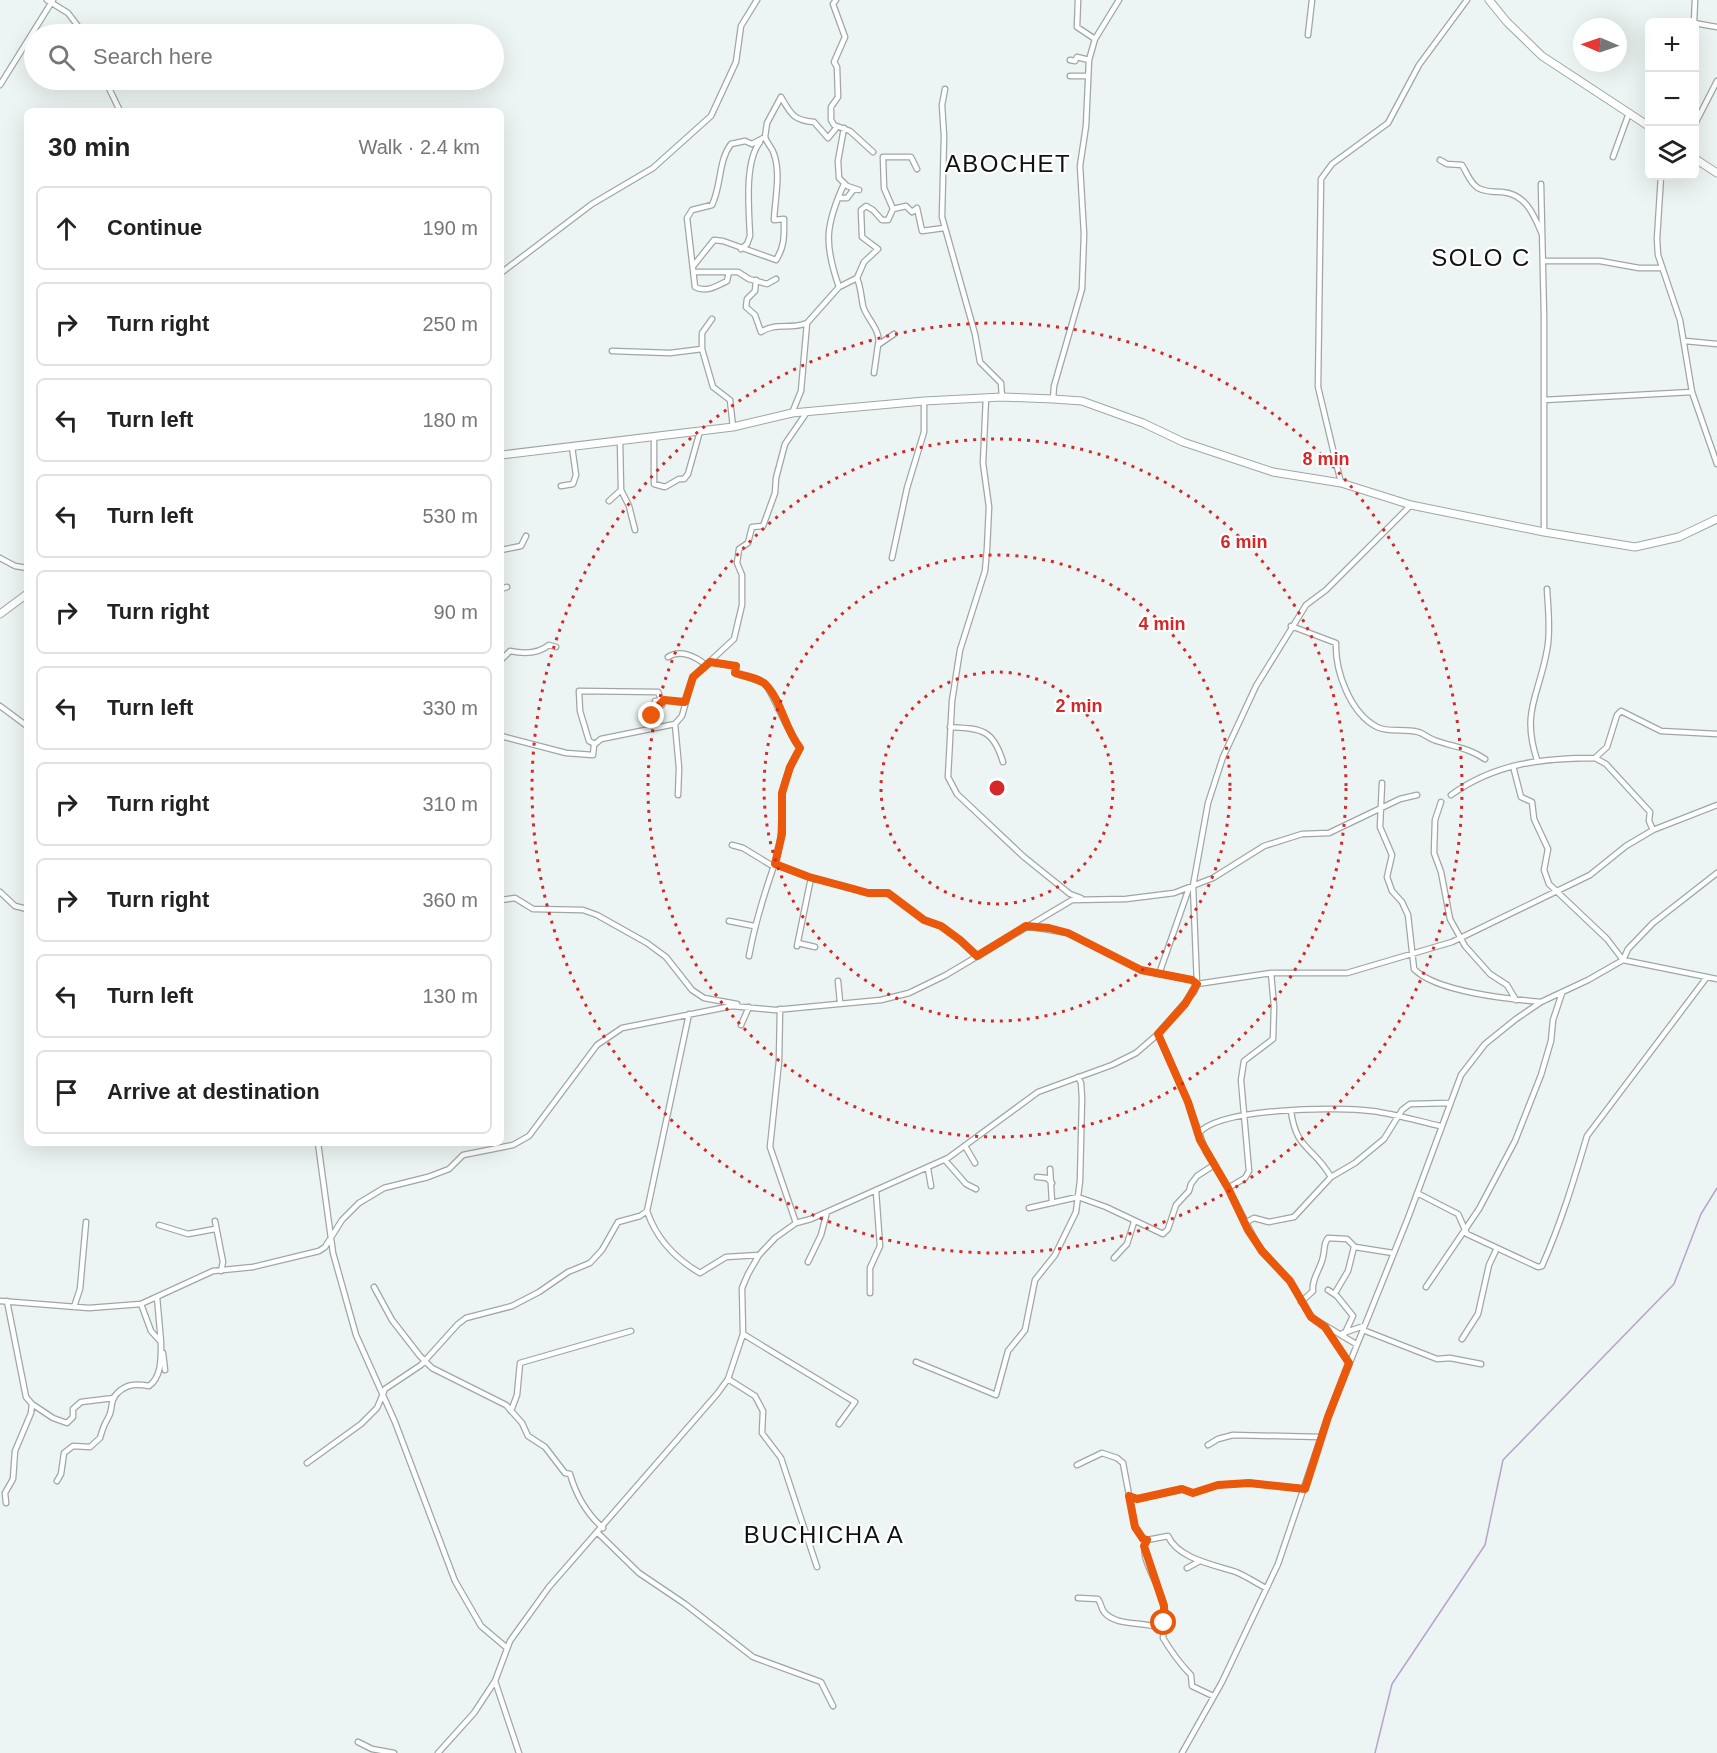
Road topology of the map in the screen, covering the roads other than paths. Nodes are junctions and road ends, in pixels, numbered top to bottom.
1 (757, 0) edge
2 (827, 0) edge
3 (1078, 0) edge
4 (1119, 0) edge
5 (1312, 0) edge
6 (1467, 0) edge
7 (1489, 0) edge
8 (1695, 0) edge
9 (50, 1) edge
10 (835, 2) edge
11 (1694, 18) edge
12 (36, 24) edge
13 (76, 24) edge
14 (1699, 24) edge
15 (1717, 27) edge
16 (1308, 35) dead end
17 (1095, 39) junction
18 (24, 45) edge
19 (1070, 60) dead end
20 (1089, 60) junction
21 (1070, 76) dead end
22 (1087, 76) junction
23 (1717, 81) edge
24 (0, 85) edge
25 (945, 89) dead end
26 (110, 90) edge
27 (119, 108) edge
28 (1629, 113) junction
29 (1699, 118) edge
30 (1648, 126) edge
31 (837, 127) junction
32 (844, 128) junction
33 (765, 137) junction
34 (760, 142) junction
35 (873, 152) dead end
36 (1613, 157) dead end
37 (1440, 160) dead end
38 (1699, 161) edge
39 (917, 169) dead end
40 (1717, 173) edge
41 (1661, 180) edge
42 (844, 184) junction
43 (1541, 184) dead end
44 (838, 198) junction
45 (893, 209) junction
46 (944, 228) junction
47 (1543, 237) junction
48 (741, 249) junction
49 (1543, 261) junction
50 (694, 265) junction
51 (1662, 268) junction
52 (504, 271) edge
53 (695, 272) junction
54 (729, 272) junction
55 (857, 278) junction
56 (776, 279) dead end
57 (756, 280) junction
58 (839, 287) junction
59 (712, 319) dead end
60 (807, 323) junction
61 (894, 334) dead end
62 (1684, 341) junction
63 (1717, 344) edge
64 (878, 345) junction
65 (702, 349) junction
66 (612, 351) dead end
67 (874, 373) dead end
68 (1692, 392) junction
69 (1002, 397) junction
70 (986, 398) junction
71 (1053, 399) junction
72 (1544, 400) junction
73 (924, 401) junction
74 (792, 412) junction
75 (807, 412) junction
76 (733, 427) junction
77 (700, 431) junction
78 (654, 436) junction
79 (620, 441) junction
80 (572, 447) junction
81 (504, 455) edge
82 (1717, 464) edge
83 (1341, 483) junction
84 (561, 486) dead end
85 (621, 490) junction
86 (609, 501) dead end
87 (1411, 505) junction
88 (1717, 519) edge
89 (635, 530) dead end
90 (1544, 532) junction
91 (526, 536) dead end
92 (504, 549) edge
93 (0, 558) edge
94 (892, 558) dead end
95 (24, 568) edge
96 (1547, 589) dead end
97 (24, 596) edge
98 (0, 614) edge
99 (1291, 626) junction
100 (556, 647) dead end
101 (504, 657) edge
102 (668, 657) dead end
103 (708, 663) junction
104 (663, 700) junction
105 (685, 702) junction
106 (0, 706) edge
107 (24, 724) edge
108 (675, 724) junction
109 (655, 727) junction
110 (950, 727) junction
111 (1717, 734) edge
112 (504, 737) edge
113 (595, 744) junction
114 (1605, 750) junction
115 (1595, 758) junction
116 (1485, 759) dead end
117 (1537, 760) junction
118 (1003, 762) dead end
119 (1606, 764) junction
120 (1513, 766) junction
121 (1382, 783) dead end
122 (678, 795) dead end
123 (1417, 795) dead end
124 (1451, 795) dead end
125 (1441, 802) dead end
126 (1717, 805) edge
127 (1380, 810) junction
128 (1653, 830) junction
129 (732, 845) dead end
130 (775, 864) junction
131 (1717, 873) edge
132 (811, 878) junction
133 (1191, 887) junction
134 (1558, 890) junction
135 (0, 893) edge
136 (1081, 898) junction
137 (504, 900) edge
138 (24, 908) edge
139 (729, 921) dead end
140 (754, 926) junction
141 (1026, 926) junction
142 (1461, 937) junction
143 (814, 947) dead end
144 (1410, 954) junction
145 (749, 956) dead end
146 (977, 956) junction
147 (1623, 960) junction
148 (1717, 972) edge
149 (1271, 973) junction
150 (1160, 974) junction
151 (1712, 978) edge
152 (838, 981) dead end
153 (1197, 984) junction
154 (1562, 993) junction
155 (1516, 1000) junction
156 (840, 1002) junction
157 (1541, 1002) junction
158 (742, 1005) junction
159 (749, 1007) junction
160 (780, 1009) junction
161 (689, 1014) junction
162 (741, 1025) dead end
163 (1158, 1034) junction
164 (1078, 1077) junction
165 (1449, 1103) junction
166 (1291, 1111) junction
167 (1244, 1116) junction
168 (1398, 1117) junction
169 (1440, 1126) junction
170 (1198, 1134) junction
171 (318, 1146) edge
172 (965, 1146) junction
173 (945, 1160) junction
174 (975, 1163) dead end
175 (1214, 1165) junction
176 (928, 1169) junction
177 (1050, 1169) dead end
178 (1037, 1177) dead end
179 (1331, 1177) junction
180 (1052, 1183) junction
181 (931, 1186) dead end
182 (1228, 1188) junction
183 (976, 1189) dead end
184 (876, 1191) junction
185 (1417, 1193) junction
186 (1078, 1197) junction
187 (1052, 1202) junction
188 (1029, 1208) dead end
189 (647, 1211) junction
190 (827, 1212) junction
191 (215, 1221) dead end
192 (86, 1222) dead end
193 (1134, 1222) junction
194 (796, 1223) junction
195 (1245, 1223) junction
196 (159, 1225) dead end
197 (215, 1229) junction
198 (1465, 1231) junction
199 (331, 1236) junction
200 (1354, 1247) junction
201 (1497, 1248) junction
202 (1393, 1253) junction
203 (759, 1255) junction
204 (1114, 1257) dead end
205 (808, 1262) dead end
206 (221, 1271) junction
207 (374, 1287) dead end
208 (1426, 1287) dead end
209 (1328, 1290) dead end
210 (870, 1293) dead end
211 (1335, 1293) junction
212 (158, 1297) junction
213 (0, 1301) edge
214 (7, 1301) junction
215 (1301, 1302) junction
216 (141, 1304) junction
217 (74, 1307) junction
218 (1325, 1327) junction
219 (1364, 1328) junction
220 (631, 1331) dead end
221 (1345, 1333) junction
222 (743, 1334) junction
223 (1338, 1334) junction
224 (1462, 1339) dead end
225 (161, 1342) junction
226 (1356, 1344) junction
227 (425, 1361) junction
228 (916, 1362) dead end
229 (1349, 1363) junction
230 (1481, 1364) dead end
231 (165, 1370) dead end
232 (728, 1379) junction
233 (382, 1394) junction
234 (114, 1398) junction
235 (32, 1404) junction
236 (511, 1411) junction
237 (839, 1424) dead end
238 (1321, 1437) junction
239 (1208, 1445) dead end
240 (307, 1463) dead end
241 (1077, 1465) dead end
242 (57, 1481) dead end
243 (1305, 1489) junction
244 (1129, 1496) junction
245 (6, 1503) dead end
246 (603, 1528) junction
247 (598, 1533) junction
248 (1147, 1540) junction
249 (1200, 1561) junction
250 (817, 1567) dead end
251 (1187, 1568) dead end
252 (1266, 1588) junction
253 (1078, 1598) dead end
254 (1160, 1628) junction
255 (507, 1648) junction
256 (495, 1681) junction
257 (1213, 1696) junction
258 (833, 1706) dead end
259 (358, 1742) dead end
260 (394, 1753) edge
261 (438, 1753) edge
262 (519, 1753) edge
263 (1182, 1753) edge

1 - 52 street
2 - 10 street
3 - 17 street
4 - 17 street
5 - 16 street
6 - 83 street
7 - 28 main road
8 - 11 street
9 - 12 street
9 - 13 street
10 - 31 street
14 - 15 street
17 - 20 street
18 - 24 street
19 - 20 street
20 - 22 street
21 - 22 street
22 - 71 street
23 - 29 street
25 - 46 street
26 - 27 street
28 - 30 main road
28 - 36 street
31 - 32 street
31 - 33 street
32 - 35 street
32 - 42 street
33 - 34 street
33 - 48 street
34 - 48 street
34 - 50 street
37 - 47 street
38 - 40 main road
39 - 45 street
41 - 51 street
42 - 44 street
42 - 44 street
43 - 47 street
44 - 58 street
45 - 46 street
45 - 55 street
46 - 69 street
47 - 49 street
48 - 50 street
49 - 51 street
49 - 72 street
50 - 53 street
51 - 62 street
53 - 54 street
53 - 54 street
54 - 57 street
55 - 58 street
55 - 64 street
56 - 57 street
57 - 60 street
58 - 60 street
59 - 65 street
60 - 74 street
61 - 64 street
62 - 63 street
62 - 68 street
64 - 67 street
65 - 66 street
65 - 76 street
68 - 72 street
68 - 82 street
69 - 70 main road
69 - 71 main road
70 - 73 main road
70 - 110 street
71 - 83 main road
72 - 90 street
73 - 75 main road
73 - 94 street
74 - 75 main road
74 - 76 main road
75 - 103 street
76 - 77 main road
77 - 78 main road
77 - 78 street
78 - 79 main road
79 - 80 main road
79 - 85 street
80 - 81 main road
80 - 84 street
83 - 87 main road
85 - 86 street
85 - 89 street
87 - 90 main road
87 - 99 street
88 - 90 main road
91 - 92 street
93 - 95 street
96 - 117 street
97 - 98 main road
99 - 116 street
99 - 133 street
100 - 101 street
102 - 103 street
103 - 105 street
103 - 130 street
104 - 105 street
104 - 109 street
104 - 113 street
105 - 108 street
106 - 107 street
108 - 109 street
108 - 122 street
109 - 113 street
110 - 118 street
110 - 136 street
111 - 114 street
112 - 113 street
114 - 115 street
114 - 119 street
115 - 117 street
115 - 119 street
117 - 120 street
119 - 128 street
120 - 124 street
120 - 134 street
121 - 127 street
123 - 127 street
125 - 142 street
126 - 128 street
127 - 133 street
127 - 144 street
128 - 134 street
129 - 130 street
130 - 132 street
130 - 140 street
131 - 147 street
132 - 143 street
132 - 146 street
133 - 136 street
133 - 150 street
133 - 153 street
134 - 142 street
134 - 147 street
135 - 138 street
136 - 141 street
137 - 158 street
139 - 140 street
140 - 145 street
141 - 146 street
141 - 150 street
142 - 144 street
142 - 155 street
144 - 149 street
144 - 155 street
146 - 156 street
147 - 151 street
147 - 154 street
148 - 151 street
149 - 153 street
149 - 167 street
150 - 153 street
151 - 201 street
152 - 156 street
153 - 163 street
154 - 157 street
154 - 198 street
155 - 157 street
156 - 160 street
157 - 165 street
158 - 159 street
158 - 161 street
159 - 160 street
159 - 162 street
160 - 194 street
161 - 189 street
161 - 199 street
163 - 164 street
163 - 170 street
164 - 172 street
164 - 186 street
165 - 168 street
165 - 169 street
166 - 167 street
166 - 168 street
166 - 179 street
167 - 170 street
167 - 182 street
168 - 169 street
168 - 179 street
169 - 185 street
170 - 175 street
171 - 199 street
172 - 173 street
172 - 174 street
173 - 176 street
173 - 183 street
175 - 182 street
175 - 193 street
176 - 181 street
176 - 184 street
177 - 180 street
178 - 180 street
179 - 195 street
180 - 187 street
182 - 195 street
184 - 190 street
184 - 210 street
185 - 198 street
185 - 202 street
186 - 187 street
186 - 193 street
186 - 228 street
187 - 188 street
189 - 203 street
189 - 227 street
190 - 194 street
190 - 205 street
191 - 197 street
192 - 217 street
193 - 204 street
194 - 203 street
195 - 215 street
196 - 197 street
197 - 206 street
198 - 201 street
198 - 208 street
199 - 206 street
199 - 233 street
200 - 202 street
200 - 211 street
200 - 215 street
201 - 224 street
202 - 219 street
203 - 222 street
206 - 212 street
207 - 227 street
209 - 211 street
211 - 221 street
212 - 216 street
212 - 225 street
213 - 214 street
214 - 217 street
214 - 235 street
215 - 218 street
216 - 217 street
216 - 225 street
218 - 223 street
218 - 229 street
219 - 221 street
219 - 226 street
219 - 230 street
220 - 236 street
221 - 223 street
222 - 232 street
222 - 237 street
223 - 226 street
225 - 231 street
225 - 234 street
226 - 229 street
227 - 233 street
227 - 236 street
229 - 238 street
232 - 246 street
232 - 250 street
233 - 240 street
233 - 255 street
234 - 235 street
234 - 242 street
235 - 245 street
236 - 246 street
238 - 239 street
238 - 243 street
241 - 244 street
243 - 244 street
243 - 252 street
244 - 248 street
246 - 247 street
247 - 255 street
247 - 258 street
248 - 249 street
248 - 254 street
249 - 251 street
249 - 252 street
252 - 257 street
253 - 254 street
254 - 257 street
255 - 256 street
256 - 261 street
256 - 262 street
257 - 263 street
259 - 260 street

